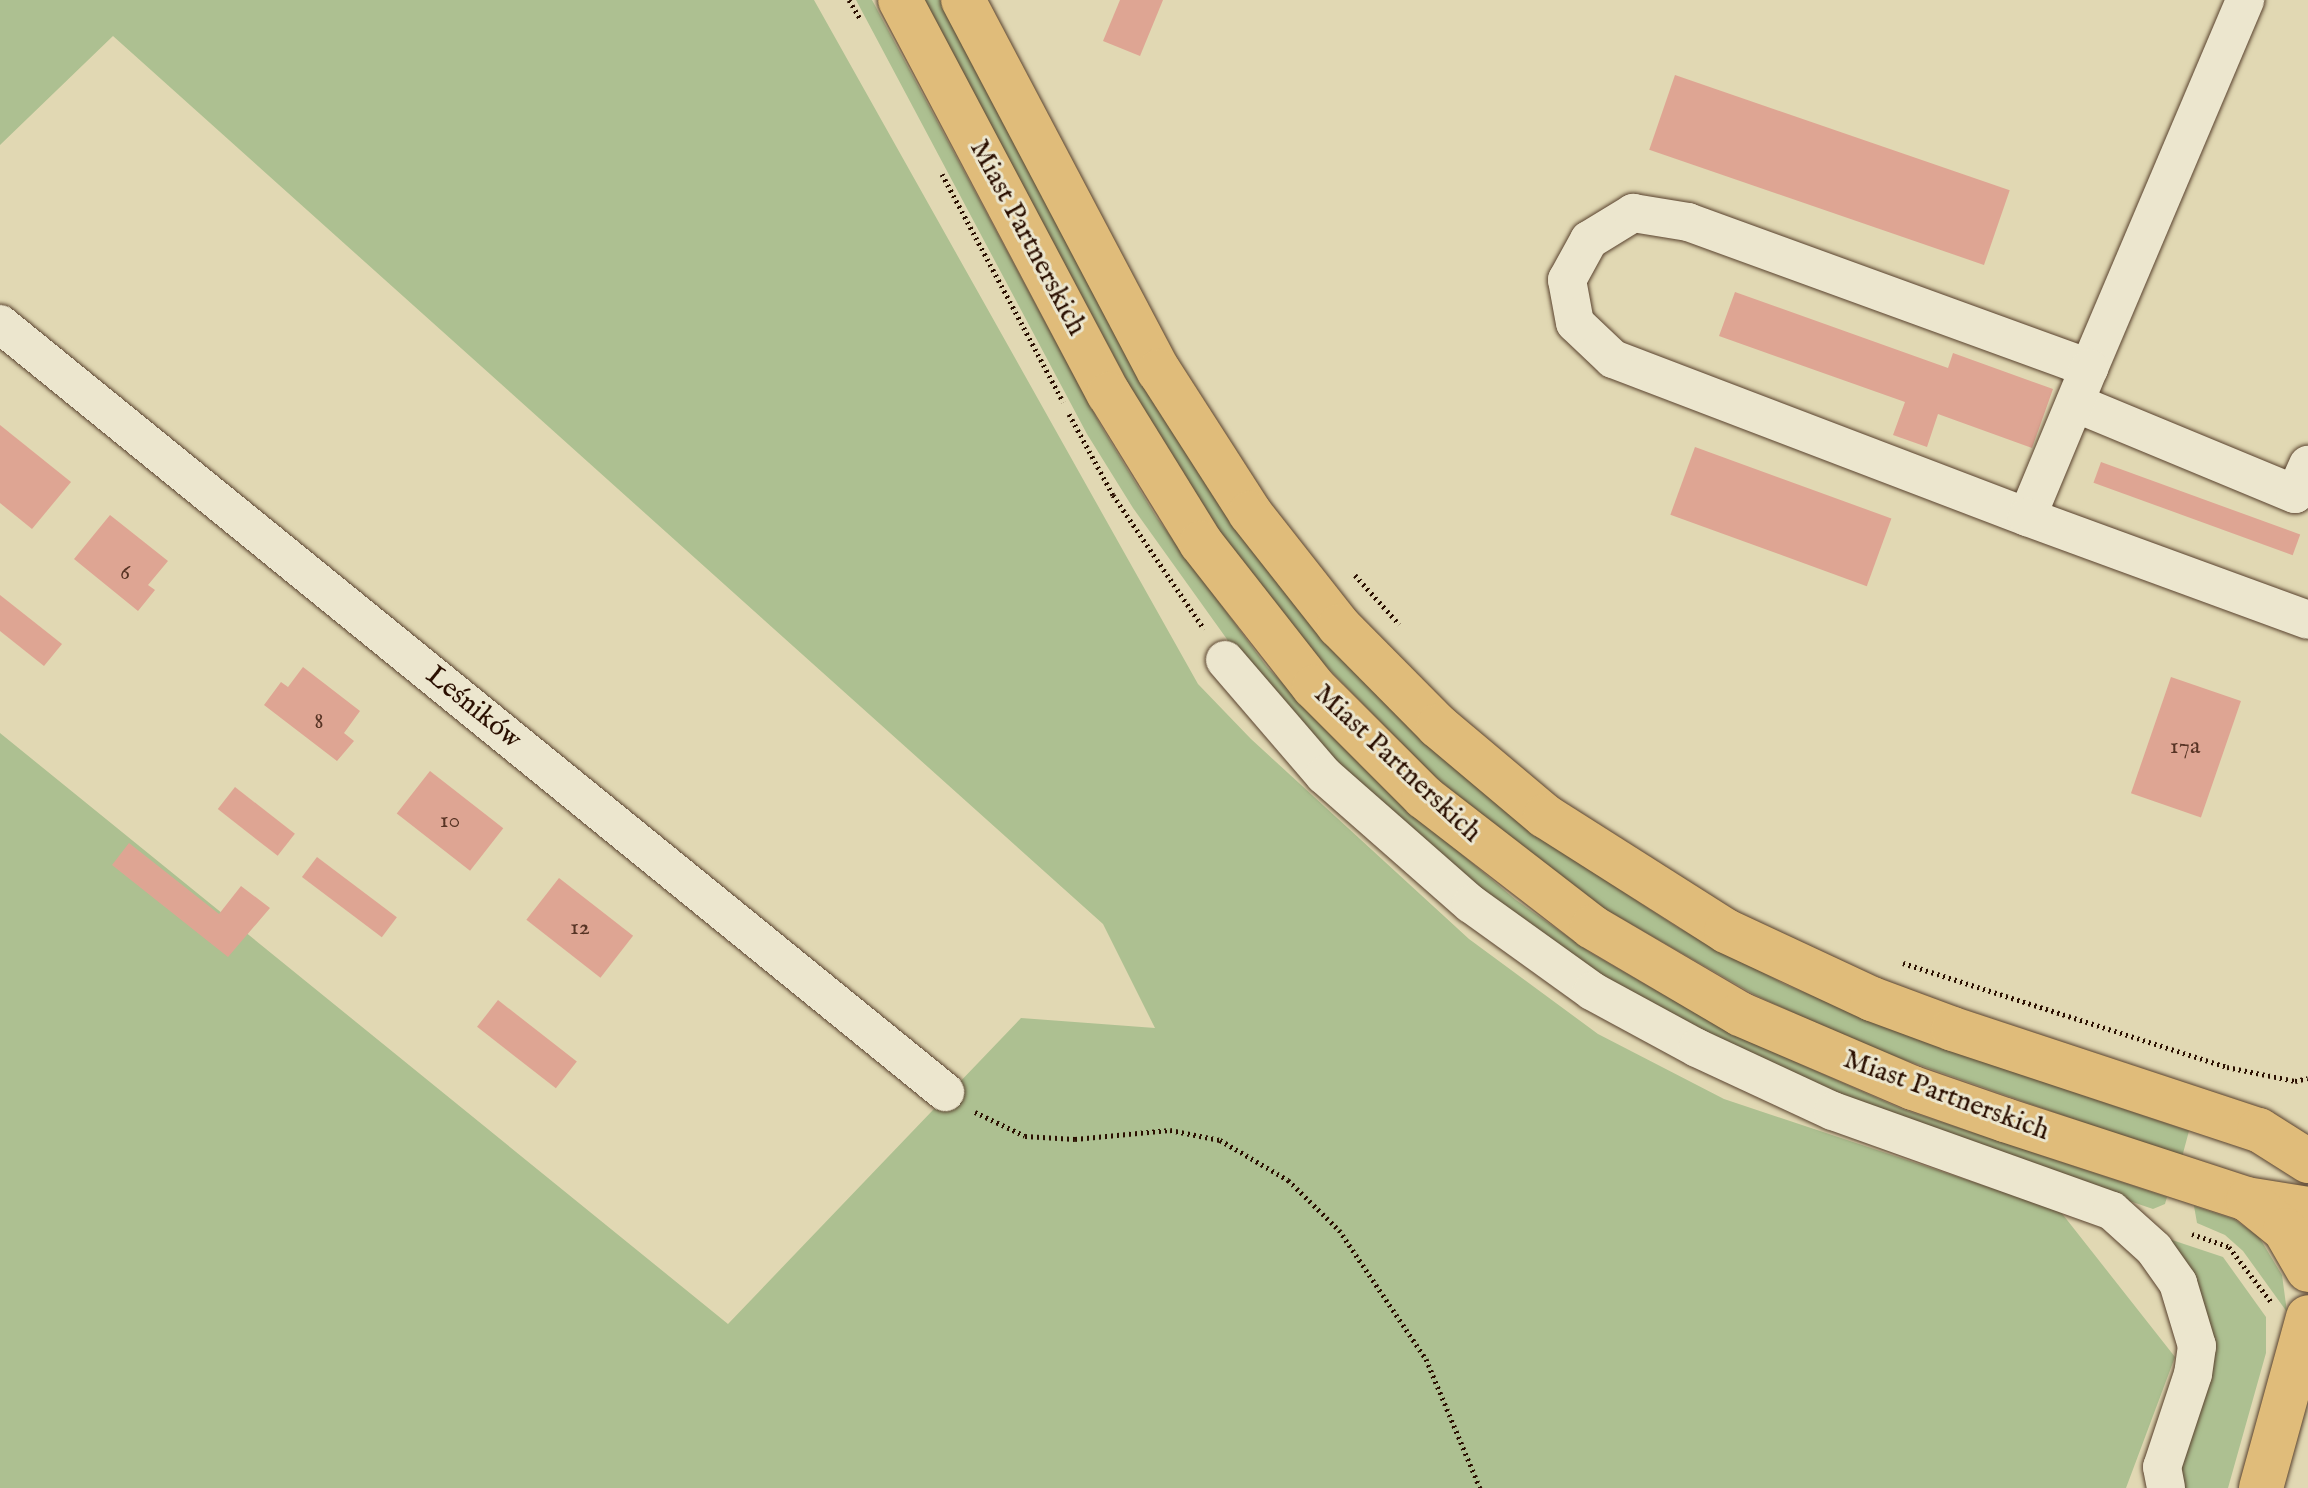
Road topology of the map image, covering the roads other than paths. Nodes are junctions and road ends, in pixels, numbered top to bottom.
1 (900, 0) edge
2 (963, 0) edge
3 (2245, 0) edge
4 (0, 324) edge
5 (2089, 368) junction
6 (2075, 403) junction
7 (2308, 465) edge
8 (2027, 517) junction
9 (2308, 620) edge
10 (1225, 660) dead end
11 (945, 1092) road end
12 (2308, 1127) edge
13 (2259, 1130) junction
14 (2308, 1161) edge
15 (2246, 1199) junction
16 (2308, 1209) edge
17 (2308, 1270) edge
18 (2292, 1318) edge
19 (2308, 1404) edge
20 (2263, 1483) edge
21 (2166, 1488) edge

1 - 15 main road, Miast Partnerskich
2 - 13 main road, Miast Partnerskich
3 - 5 street
4 - 11 street, Leśników
5 - 6 street
5 - 8 street
6 - 7 street
6 - 8 street
8 - 9 street
10 - 21 street
12 - 13 main road, Miast Partnerskich
13 - 14 main road, Miast Partnerskich
15 - 16 main road, Miast Partnerskich
15 - 17 main road, Miast Partnerskich
18 - 20 main road
19 - 20 main road

